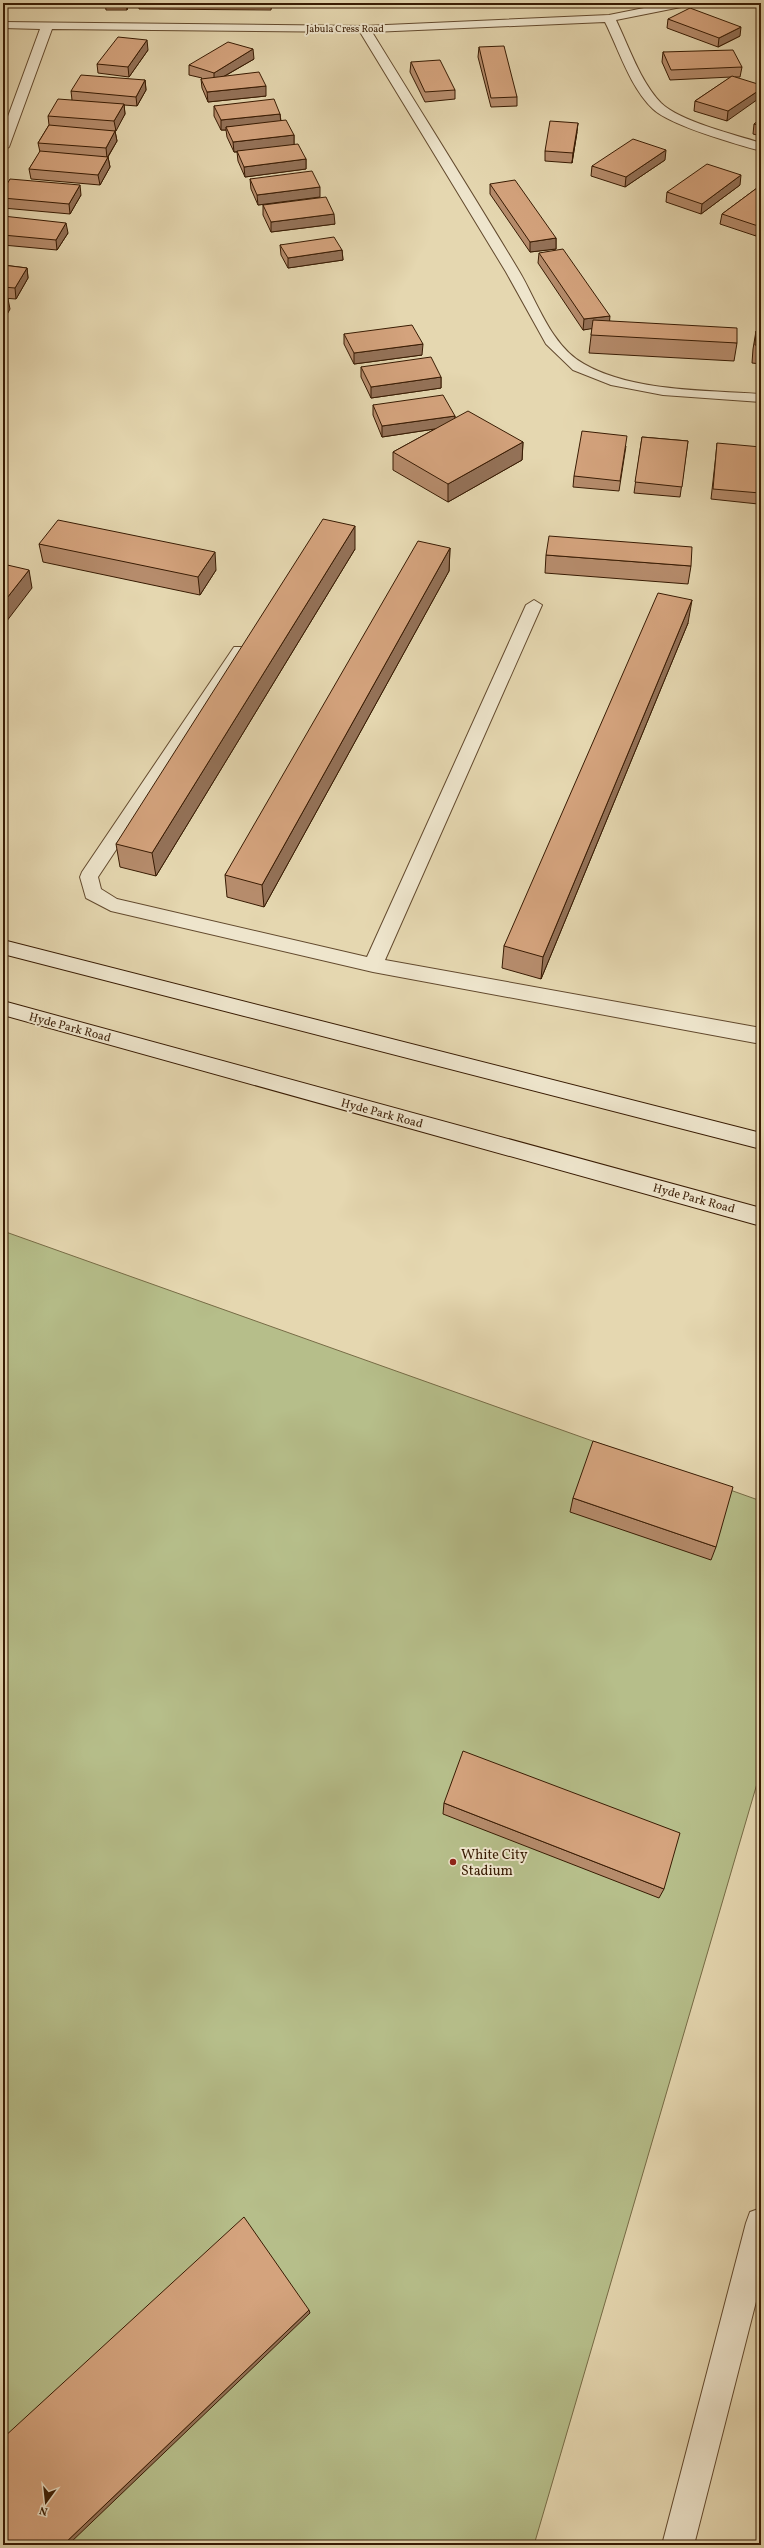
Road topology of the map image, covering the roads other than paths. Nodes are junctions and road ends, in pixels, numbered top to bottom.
1 (686, 3) edge
2 (609, 18) junction
3 (3, 25) edge
4 (47, 26) junction
5 (364, 29) junction
6 (3, 147) edge
7 (761, 147) edge
8 (761, 398) edge
9 (534, 605) dead end
10 (251, 635) edge
11 (3, 947) edge
12 (373, 965) junction
13 (3, 1008) edge
14 (761, 1036) edge
15 (761, 1140) edge
16 (761, 1217) edge
17 (761, 2223) edge
18 (678, 2545) edge

1 - 2 street, Jabula Cress Road
2 - 5 street, Jabula Cress Road
2 - 7 street
3 - 4 street, Jabula Cress Road
4 - 5 street, Jabula Cress Road
4 - 6 street
5 - 8 street
9 - 12 street
10 - 12 street
11 - 15 street
12 - 14 street
13 - 16 street, Hyde Park Road
17 - 18 street

